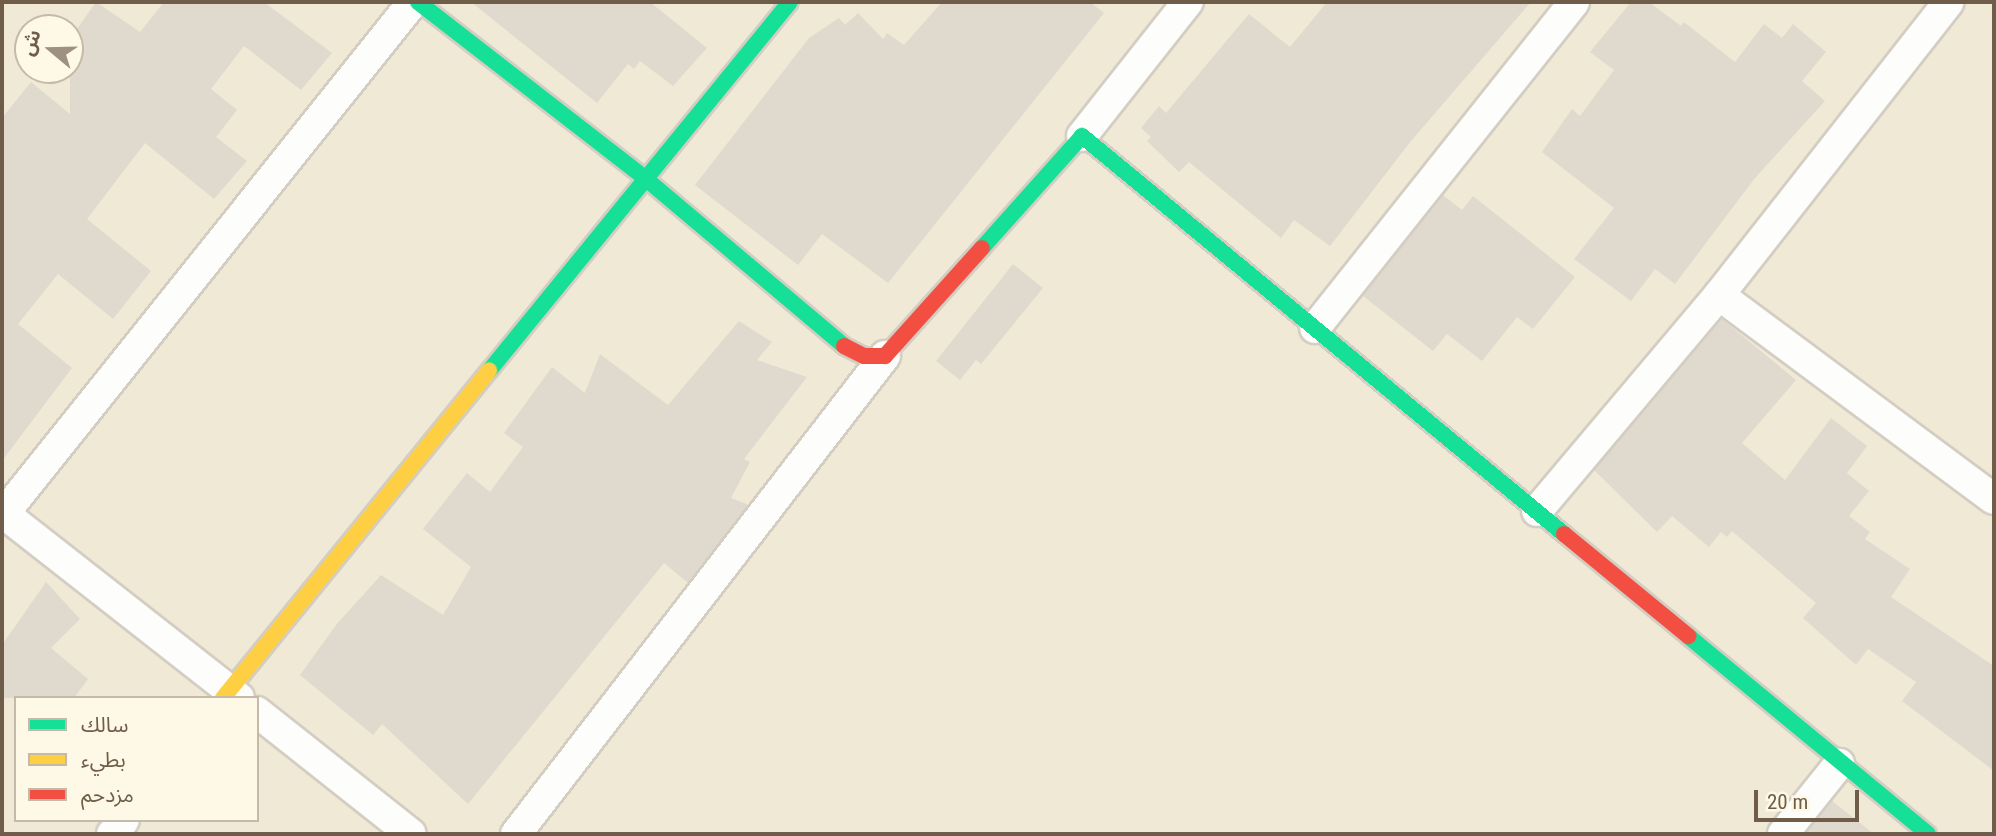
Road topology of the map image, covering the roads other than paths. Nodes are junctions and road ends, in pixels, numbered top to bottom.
1 (415, 2) edge
2 (790, 2) edge
3 (1188, 2) edge
4 (1574, 2) edge
5 (1949, 2) edge
6 (1082, 136) junction
7 (646, 179) junction
8 (1719, 295) junction
9 (1315, 328) junction
10 (885, 356) junction
11 (1994, 499) edge
12 (1537, 511) junction
13 (2, 514) edge
14 (231, 695) edge
15 (259, 714) edge
16 (1839, 764) junction
17 (411, 834) edge
18 (516, 834) edge
19 (1783, 834) edge
20 (1928, 834) edge

1 - 7 street
1 - 13 street
2 - 7 street
3 - 6 street
4 - 9 street
5 - 8 street
6 - 9 street
6 - 10 street
7 - 10 street
7 - 14 street
8 - 11 street
8 - 12 street
9 - 12 street
10 - 18 street
12 - 16 street
13 - 14 street
15 - 17 street
16 - 19 street
16 - 20 street

